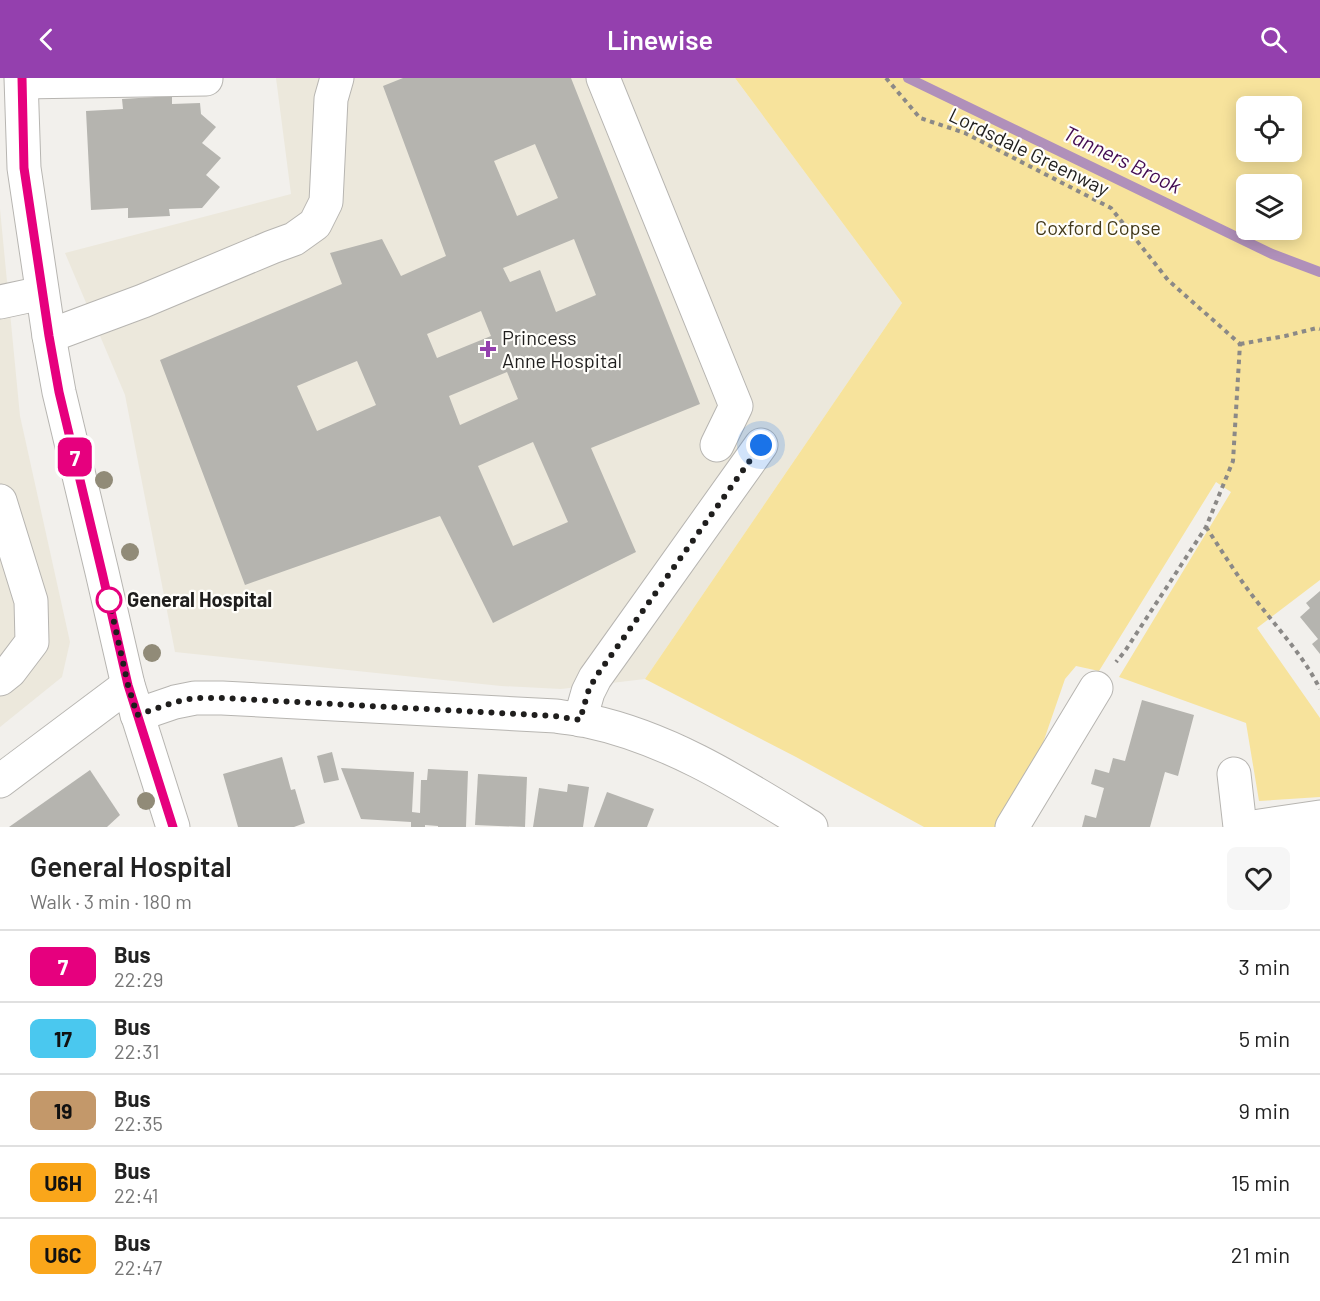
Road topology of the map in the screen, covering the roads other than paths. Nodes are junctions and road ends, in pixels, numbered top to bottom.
1 (337, 78) edge
2 (603, 78) edge
3 (206, 79) edge
4 (22, 80) edge
5 (42, 293) junction
6 (0, 302) edge
7 (49, 336) junction
8 (717, 445) dead end
9 (761, 445) dead end
10 (0, 501) edge
11 (0, 678) edge
12 (1096, 688) road end
13 (132, 700) junction
14 (580, 720) junction
15 (1234, 774) dead end
16 (0, 781) edge
17 (1320, 817) edge
18 (173, 827) edge
19 (811, 827) edge
20 (1012, 827) edge
21 (1240, 827) edge
22 (1253, 827) edge

1 - 7 street
2 - 8 street
3 - 4 street
4 - 5 street
5 - 6 street
5 - 7 street
7 - 13 street
9 - 14 street
10 - 11 street
12 - 20 street
13 - 14 street
13 - 16 street
13 - 18 street
14 - 19 street
15 - 21 street
17 - 22 street

